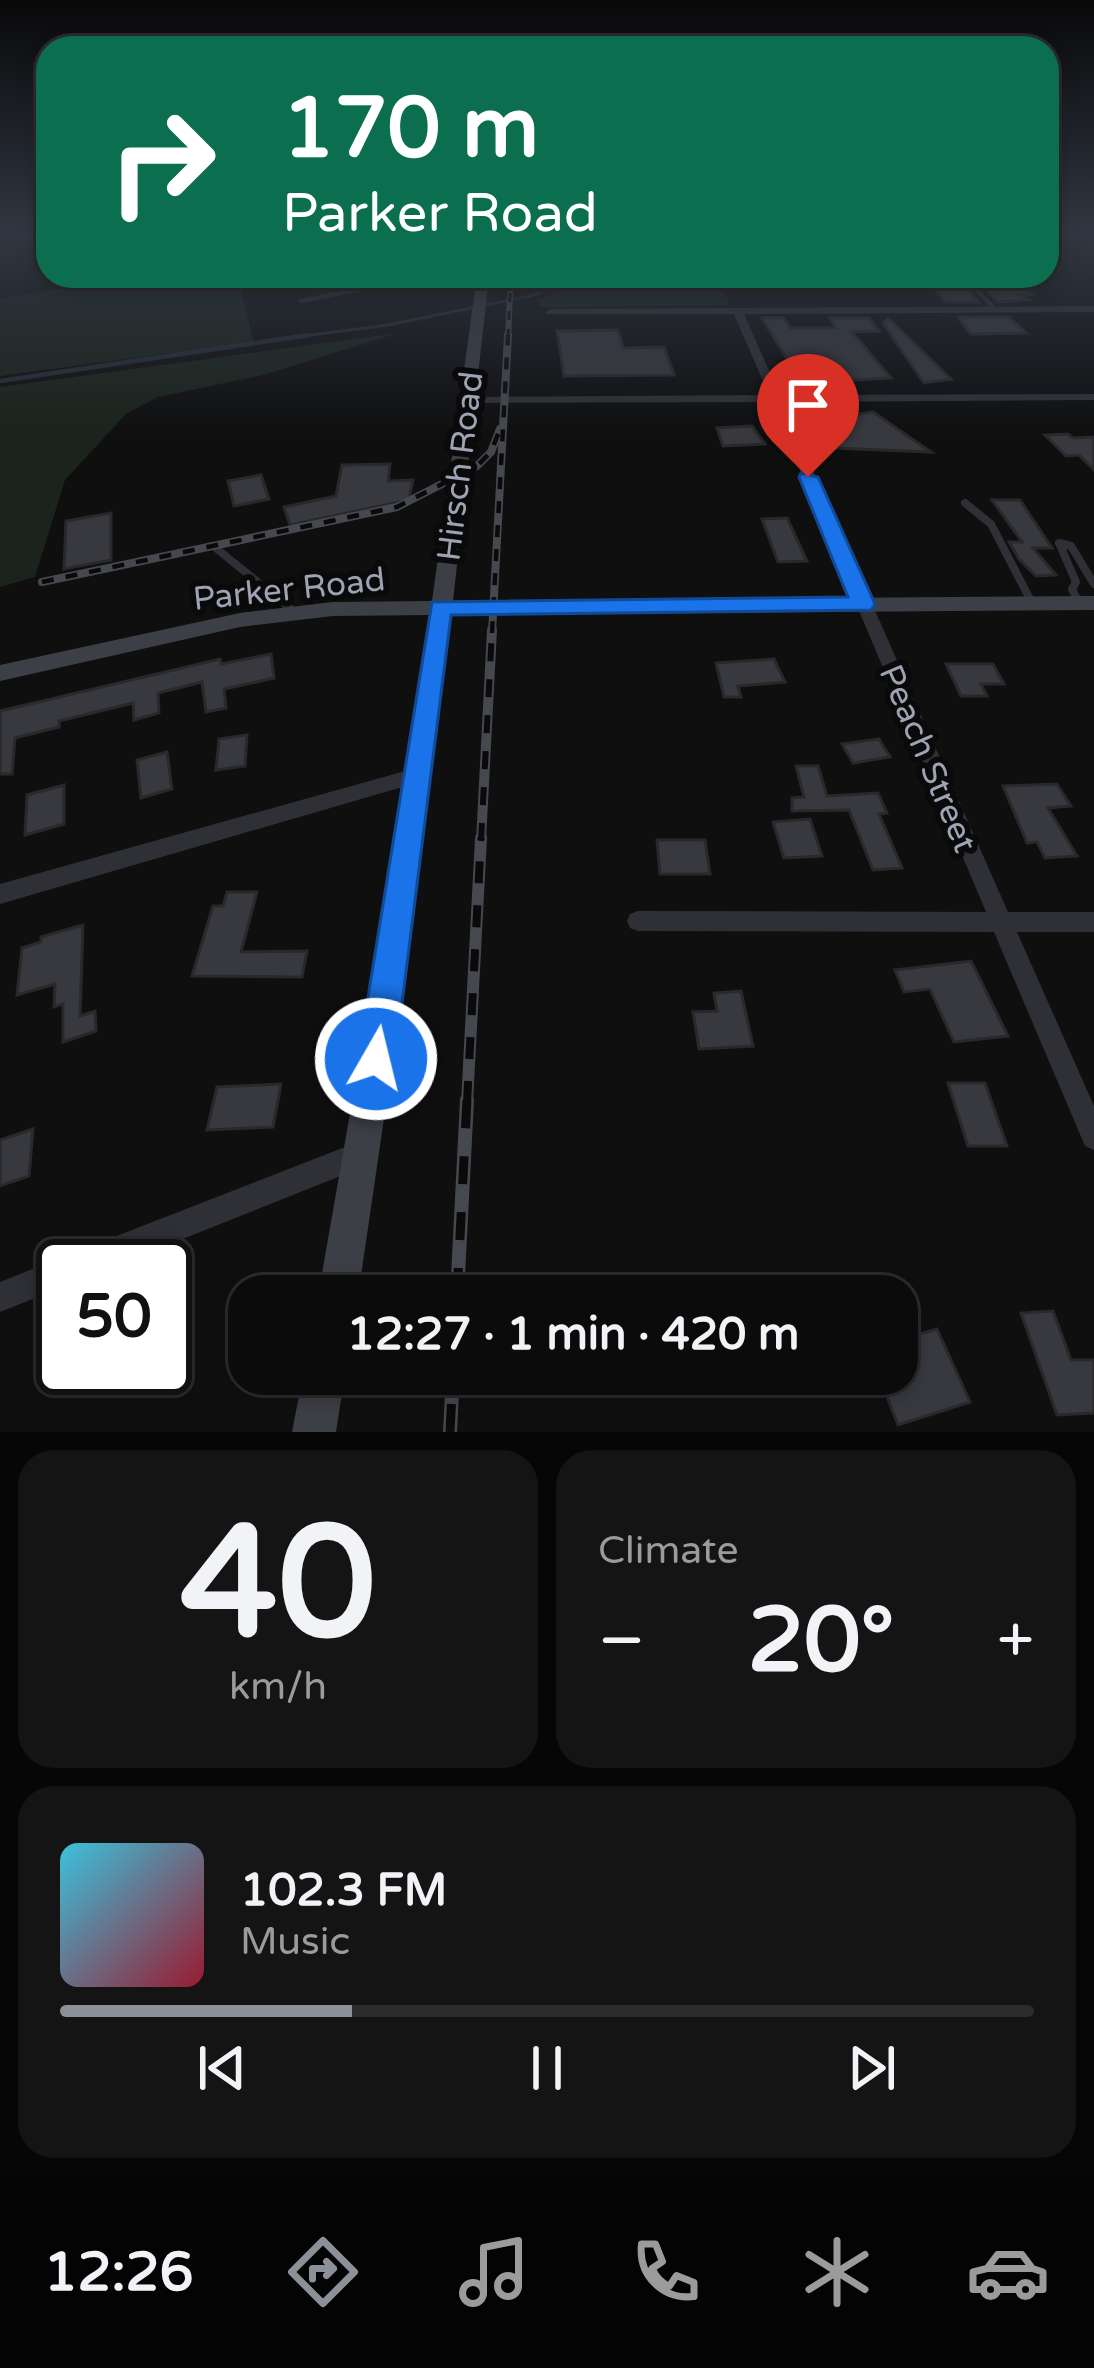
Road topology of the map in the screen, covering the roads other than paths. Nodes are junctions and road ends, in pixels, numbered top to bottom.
1 (307, 300) edge
2 (480, 300) edge
3 (986, 300) edge
4 (301, 301) dead end
5 (1094, 309) edge
6 (996, 310) junction
7 (738, 311) junction
8 (550, 312) dead end
9 (1094, 397) edge
10 (776, 399) junction
11 (470, 400) junction
12 (965, 503) dead end
13 (217, 549) dead end
14 (1094, 584) edge
15 (1032, 603) junction
16 (1086, 603) edge
17 (863, 604) junction
18 (440, 607) junction
19 (297, 614) junction
20 (0, 673) edge
21 (416, 776) junction
22 (0, 894) edge
23 (638, 922) dead end
24 (1000, 922) junction
25 (1094, 922) edge
26 (1094, 1137) edge
27 (363, 1153) junction
28 (146, 1239) edge
29 (342, 1275) edge
30 (36, 1283) edge
31 (0, 1297) edge
32 (320, 1395) edge
33 (314, 1432) edge

1 - 4 lane
2 - 11 main road, Hirsch Road
3 - 6 lane
5 - 6 street
6 - 7 street
7 - 8 street
7 - 10 street, Peach Street
9 - 10 street
10 - 11 street
10 - 17 street, Peach Street
11 - 18 main road, Hirsch Road
12 - 15 lane
13 - 19 lane
14 - 16 lane
15 - 16 main road, Parker Road
15 - 17 main road, Parker Road
17 - 18 main road, Parker Road
17 - 24 street, Peach Street
18 - 19 main road, Parker Road
18 - 21 main road, Hirsch Road
19 - 20 main road, Parker Road
21 - 22 street
21 - 27 main road, Hirsch Road
23 - 24 street
24 - 25 street
24 - 26 street, Peach Street
27 - 28 street
27 - 29 main road, Hirsch Road
30 - 31 street
32 - 33 main road

